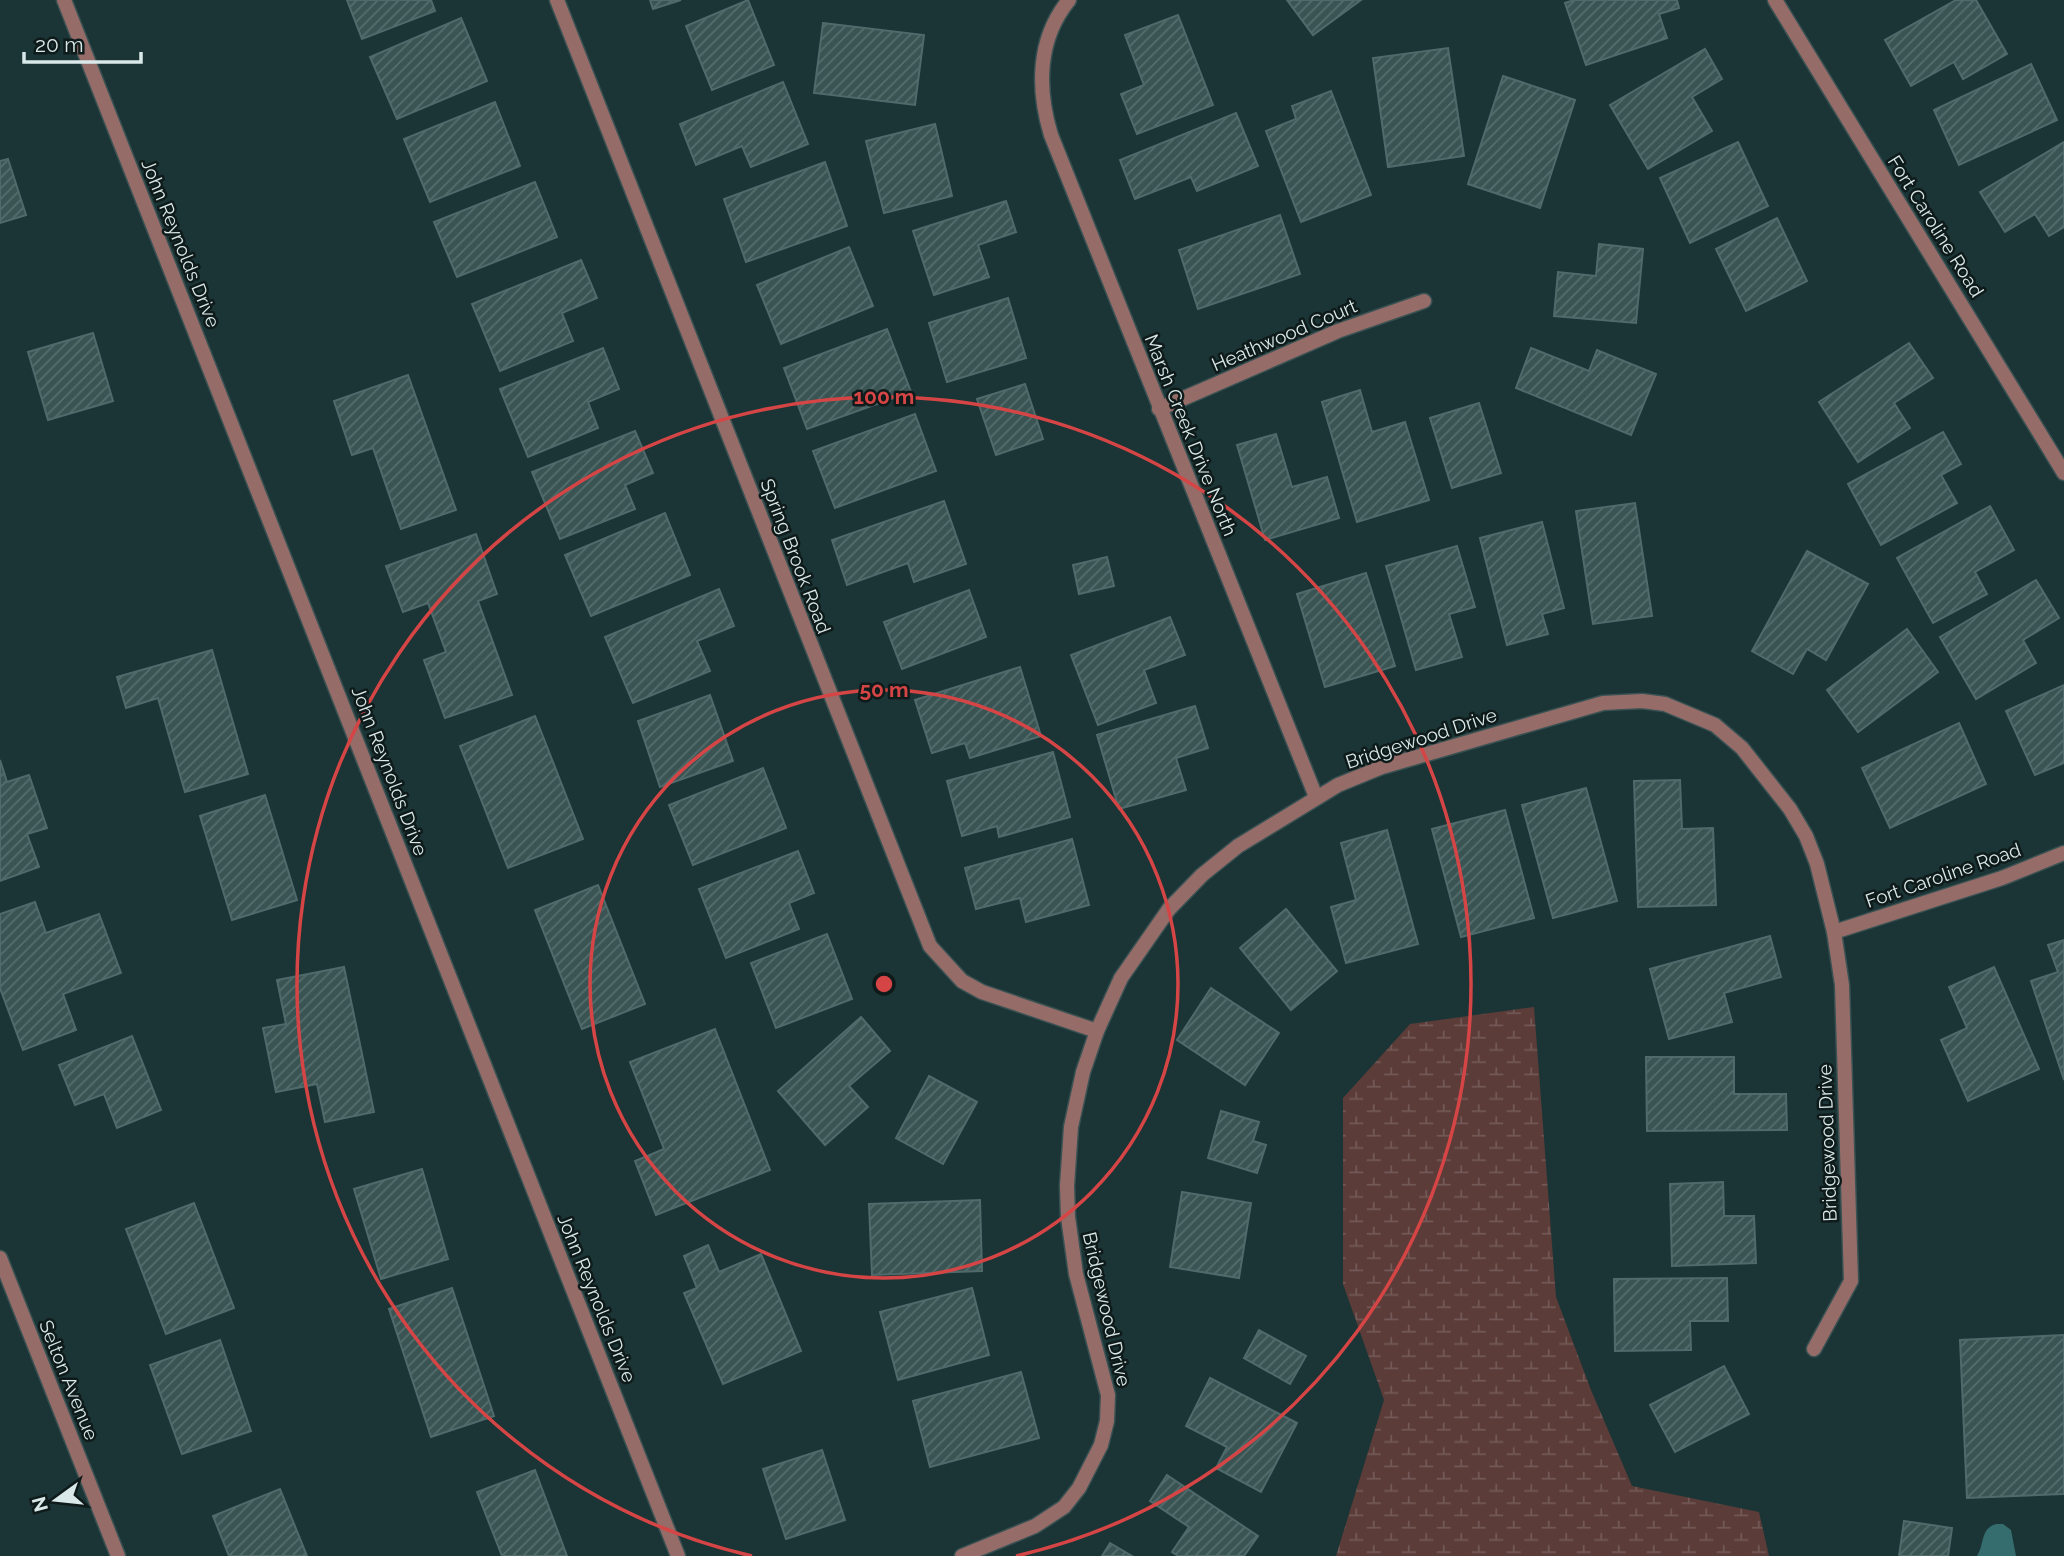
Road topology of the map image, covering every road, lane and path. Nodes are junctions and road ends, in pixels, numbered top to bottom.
1 (64, 0) edge
2 (557, 0) edge
3 (1069, 0) edge
4 (1775, 0) edge
5 (1424, 301) dead end
6 (1159, 408) junction
7 (2064, 473) edge
8 (1316, 797) junction
9 (2064, 853) edge
10 (1834, 932) junction
11 (1097, 1031) junction
12 (0, 1258) edge
13 (1814, 1349) dead end
14 (118, 1556) edge
15 (678, 1556) edge
16 (962, 1556) edge

1 - 15 street, John Reynolds Drive
2 - 11 street, Spring Brook Road
3 - 6 street, Marsh Creek Drive North
4 - 7 street, Fort Caroline Road
5 - 6 street, Heathwood Court
6 - 8 street, Marsh Creek Drive North
8 - 10 street, Bridgewood Drive
8 - 11 street, Bridgewood Drive
9 - 10 street, Fort Caroline Road
10 - 13 street, Bridgewood Drive
11 - 16 street, Bridgewood Drive
12 - 14 street, Selton Avenue

